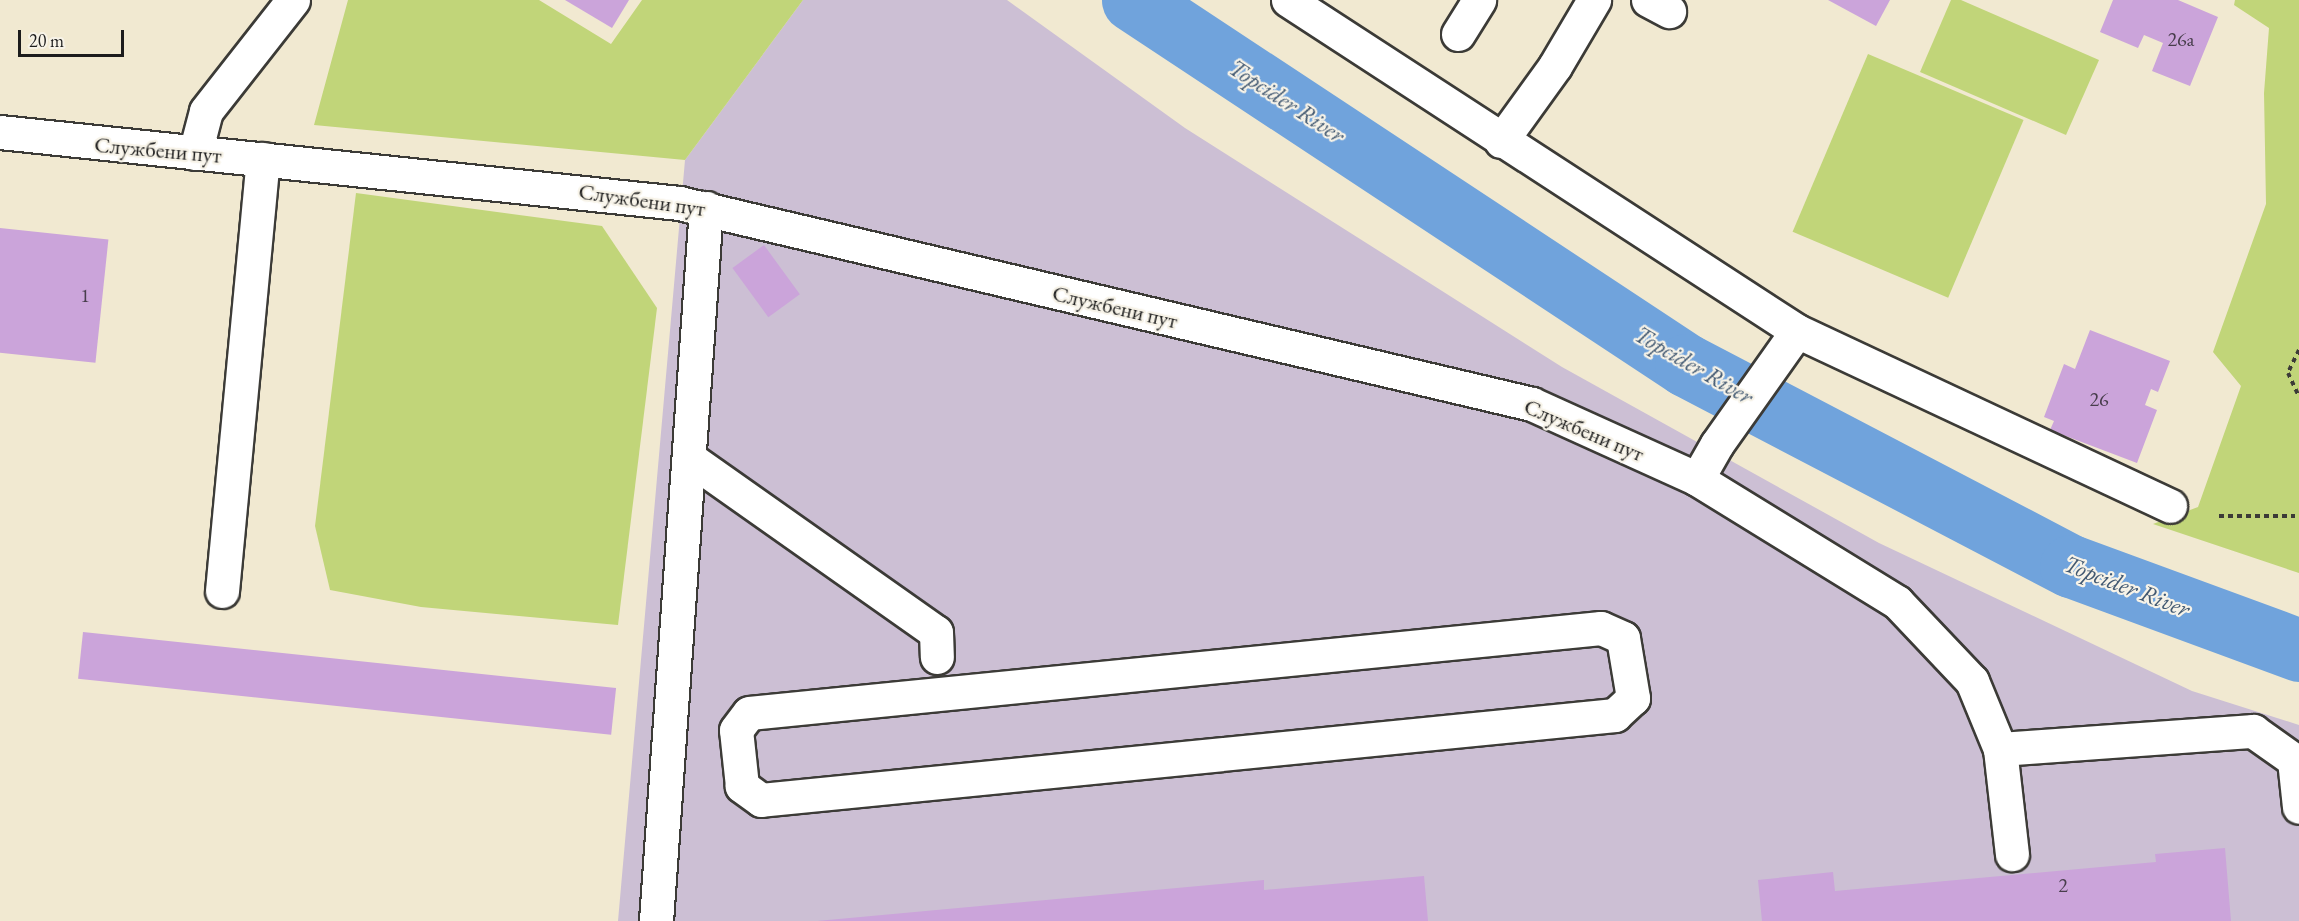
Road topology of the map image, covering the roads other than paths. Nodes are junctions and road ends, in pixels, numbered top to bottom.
1 (293, 0) edge
2 (1288, 0) edge
3 (1479, 0) edge
4 (1594, 0) edge
5 (1458, 34) dead end
6 (0, 132) edge
7 (1501, 141) junction
8 (195, 153) junction
9 (263, 159) junction
10 (706, 208) junction
11 (1787, 343) junction
12 (689, 458) junction
13 (1697, 479) junction
14 (2170, 506) dead end
15 (222, 591) dead end
16 (937, 657) dead end
17 (2000, 749) junction
18 (952, 780) joint
19 (2299, 807) edge
20 (2012, 854) dead end
21 (656, 921) edge

1 - 8 lane
2 - 7 lane
3 - 5 lane
4 - 7 lane
6 - 8 lane, Службени пут
7 - 11 lane
8 - 9 lane, Службени пут
9 - 10 lane, Службени пут
9 - 15 lane
10 - 12 lane
10 - 13 lane, Службени пут
11 - 13 lane
11 - 14 lane
12 - 16 lane
12 - 21 lane
13 - 17 lane, Службени пут
17 - 19 lane
17 - 20 lane, Службени пут
18 - 18 lane

